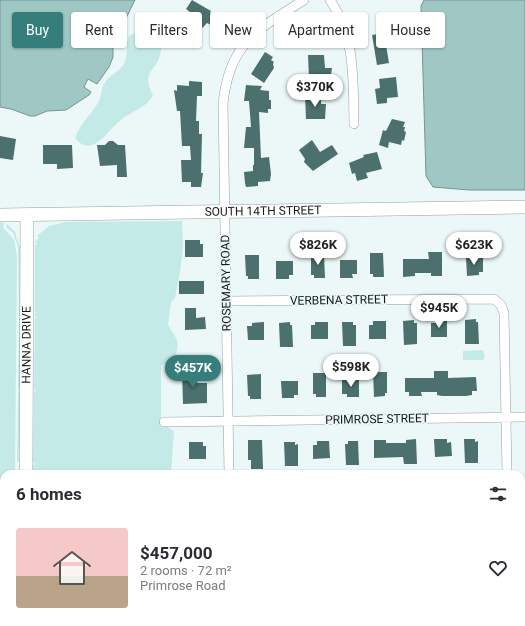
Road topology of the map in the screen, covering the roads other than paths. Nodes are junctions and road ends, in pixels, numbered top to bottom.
1 (304, 0) edge
2 (330, 0) edge
3 (354, 124) dead end
4 (525, 207) edge
5 (224, 211) junction
6 (0, 215) edge
7 (28, 215) junction
8 (226, 301) junction
9 (525, 417) edge
10 (506, 418) junction
11 (228, 421) junction
12 (164, 422) dead end
13 (26, 470) edge
14 (229, 470) edge
15 (507, 470) edge

1 - 5 street, ROSEMARY ROAD
2 - 3 street
4 - 5 main road, SOUTH 14TH STREET
5 - 7 main road, SOUTH 14TH STREET
5 - 8 street, ROSEMARY ROAD
6 - 7 main road, SOUTH 14TH STREET
7 - 13 main road, HANNA DRIVE
8 - 10 street, VERBENA STREET
8 - 11 street, ROSEMARY ROAD
9 - 10 street, PRIMROSE STREET
10 - 11 street, PRIMROSE STREET
10 - 15 street
11 - 12 street, PRIMROSE STREET
11 - 14 street, ROSEMARY ROAD

